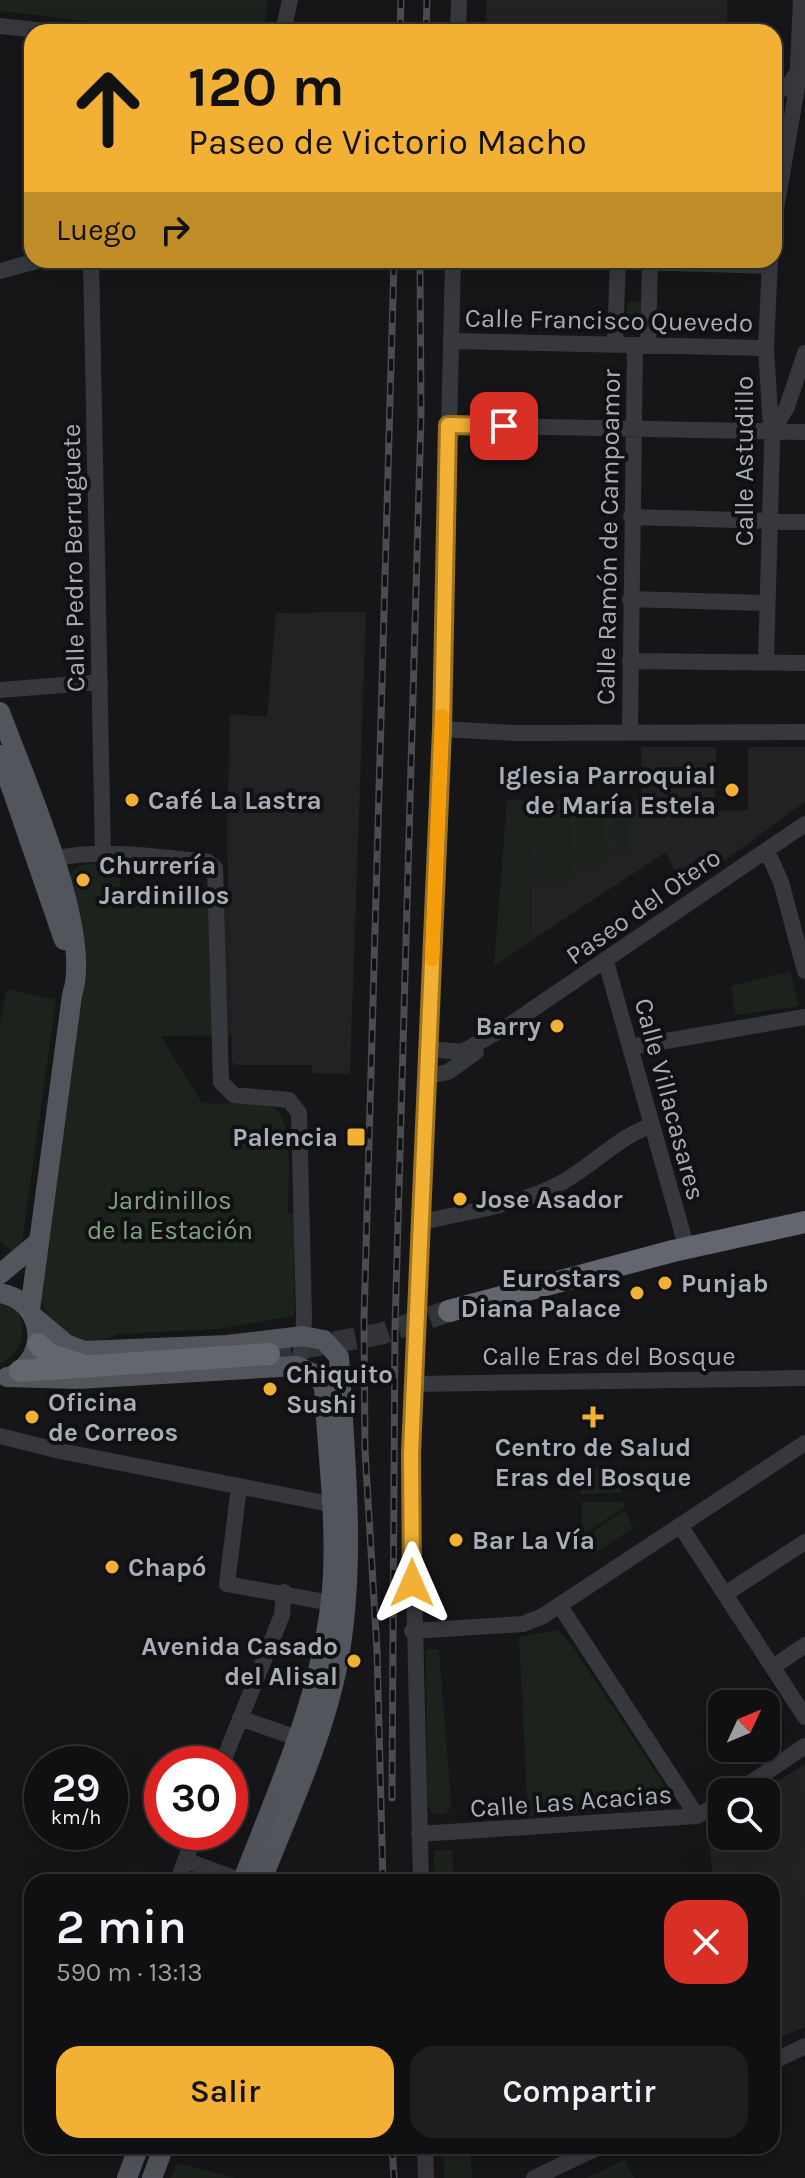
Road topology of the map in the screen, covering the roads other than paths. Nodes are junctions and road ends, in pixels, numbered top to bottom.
1 (290, 0) edge
2 (459, 0) edge
3 (801, 0) edge
4 (285, 24) edge
5 (458, 24) edge
6 (0, 26) edge
7 (24, 29) edge
8 (799, 67) junction
9 (782, 90) edge
10 (782, 102) edge
11 (793, 115) junction
12 (782, 158) edge
13 (24, 264) edge
14 (91, 268) edge
15 (453, 268) edge
16 (618, 268) edge
17 (649, 268) edge
18 (770, 268) edge
19 (0, 271) edge
20 (451, 341) junction
21 (615, 344) junction
22 (641, 345) junction
23 (766, 348) junction
24 (805, 353) edge
25 (448, 425) junction
26 (632, 430) junction
27 (772, 432) junction
28 (805, 432) edge
29 (631, 517) junction
30 (770, 520) junction
31 (805, 522) edge
32 (630, 599) junction
33 (767, 603) junction
34 (630, 661) junction
35 (766, 661) junction
36 (805, 663) edge
37 (100, 682) junction
38 (0, 690) edge
39 (0, 712) edge
40 (442, 729) junction
41 (630, 730) junction
42 (805, 732) edge
43 (0, 755) edge
44 (17, 804) junction
45 (805, 824) edge
46 (767, 851) junction
47 (103, 856) junction
48 (53, 859) junction
49 (62, 929) junction
50 (606, 962) junction
51 (805, 971) edge
52 (72, 995) junction
53 (805, 1017) edge
54 (508, 1026) junction
55 (631, 1047) junction
56 (429, 1049) junction
57 (428, 1076) junction
58 (650, 1126) junction
59 (423, 1222) junction
60 (805, 1222) edge
61 (36, 1244) junction
62 (687, 1249) junction
63 (0, 1274) edge
64 (0, 1293) edge
65 (449, 1311) tunnel mouth
66 (32, 1314) junction
67 (303, 1336) junction
68 (38, 1344) junction
69 (269, 1354) tunnel mouth
70 (88, 1366) junction
71 (297, 1366) junction
72 (9, 1375) edge
73 (805, 1378) edge
74 (414, 1384) junction
75 (0, 1436) edge
76 (805, 1443) edge
77 (239, 1487) junction
78 (330, 1504) junction
79 (681, 1527) junction
80 (805, 1542) edge
81 (284, 1592) junction
82 (725, 1594) junction
83 (338, 1604) junction
84 (560, 1606) junction
85 (412, 1631) junction
86 (805, 1645) edge
87 (773, 1667) junction
88 (805, 1717) edge
89 (240, 1718) junction
90 (297, 1738) junction
91 (229, 1746) edge
92 (805, 1746) edge
93 (758, 1778) edge
94 (708, 1810) edge
95 (697, 1816) junction
96 (419, 1834) junction
97 (189, 1850) edge
98 (185, 1860) junction
99 (180, 1874) edge
100 (221, 1874) edge
101 (245, 1874) edge
102 (264, 1874) edge
103 (421, 1874) edge
104 (805, 2046) edge
105 (780, 2058) edge
106 (136, 2154) edge
107 (161, 2154) edge
108 (425, 2154) edge
109 (584, 2154) edge
110 (127, 2178) edge
111 (152, 2178) edge
112 (426, 2178) edge
113 (534, 2178) edge

1 - 4 street
2 - 5 street
3 - 8 street
6 - 7 street
8 - 9 street
8 - 11 street
10 - 11 street
11 - 12 street
13 - 19 street
14 - 37 street, Calle Pedro Berruguete
15 - 20 street
16 - 21 street, Calle Ramón de Campoamor
17 - 22 street, Calle Ramón de Campoamor
18 - 23 street, Calle Astudillo
20 - 21 street, Calle Francisco Quevedo
20 - 25 street
21 - 22 street, Calle Francisco Quevedo
22 - 23 street, Calle Francisco Quevedo
22 - 26 street, Calle Ramón de Campoamor
23 - 27 street, Calle Astudillo
24 - 27 street
25 - 26 street
25 - 40 street
26 - 27 street
26 - 29 street, Calle Ramón de Campoamor
27 - 28 street
27 - 30 street, Calle Astudillo
29 - 30 street
29 - 32 street, Calle Ramón de Campoamor
30 - 31 street
30 - 33 street, Calle Astudillo
32 - 33 street
32 - 34 street, Calle Ramón de Campoamor
33 - 35 street, Calle Astudillo
34 - 35 street
34 - 41 street, Calle Ramón de Campoamor
35 - 36 street
37 - 38 street
37 - 47 street, Calle Pedro Berruguete
39 - 48 main road
40 - 41 street
40 - 56 street
41 - 42 street
43 - 44 main road
44 - 48 main road
44 - 49 main road
45 - 46 street, Paseo del Otero
46 - 50 street, Paseo del Otero
46 - 51 street
47 - 48 street
47 - 67 street
48 - 49 main road
48 - 52 main road
49 - 52 main road
50 - 54 street, Paseo del Otero
50 - 55 street, Calle Villacasares
52 - 61 main road
53 - 55 street
54 - 56 street, Paseo del Otero
54 - 57 street, Paseo del Otero
55 - 58 street, Calle Villacasares
56 - 57 street
57 - 59 street
58 - 59 street
58 - 62 street, Calle Villacasares
59 - 74 street
60 - 62 highway
61 - 63 main road
61 - 66 main road
62 - 65 highway
64 - 66 main road
66 - 67 main road
66 - 68 main road
67 - 71 street
67 - 83 main road
68 - 70 highway
68 - 72 main road
69 - 70 highway
70 - 72 highway
71 - 72 main road
71 - 78 main road
73 - 74 street, Calle Eras del Bosque
74 - 85 street
75 - 77 street
76 - 79 street
77 - 78 street
77 - 81 street
78 - 83 main road
79 - 82 street
79 - 84 street
80 - 82 street
81 - 83 street
81 - 89 street
82 - 87 street
83 - 90 main road
83 - 102 main road
84 - 85 street
84 - 95 street
85 - 96 street
86 - 87 street
87 - 88 street
89 - 90 street
89 - 91 street
90 - 101 main road
92 - 93 street
94 - 95 street, Calle Las Acacias
95 - 96 street, Calle Las Acacias
96 - 103 street
97 - 98 street
98 - 99 street
98 - 100 street
104 - 105 street
106 - 110 main road
107 - 111 main road
108 - 112 street
109 - 113 street

